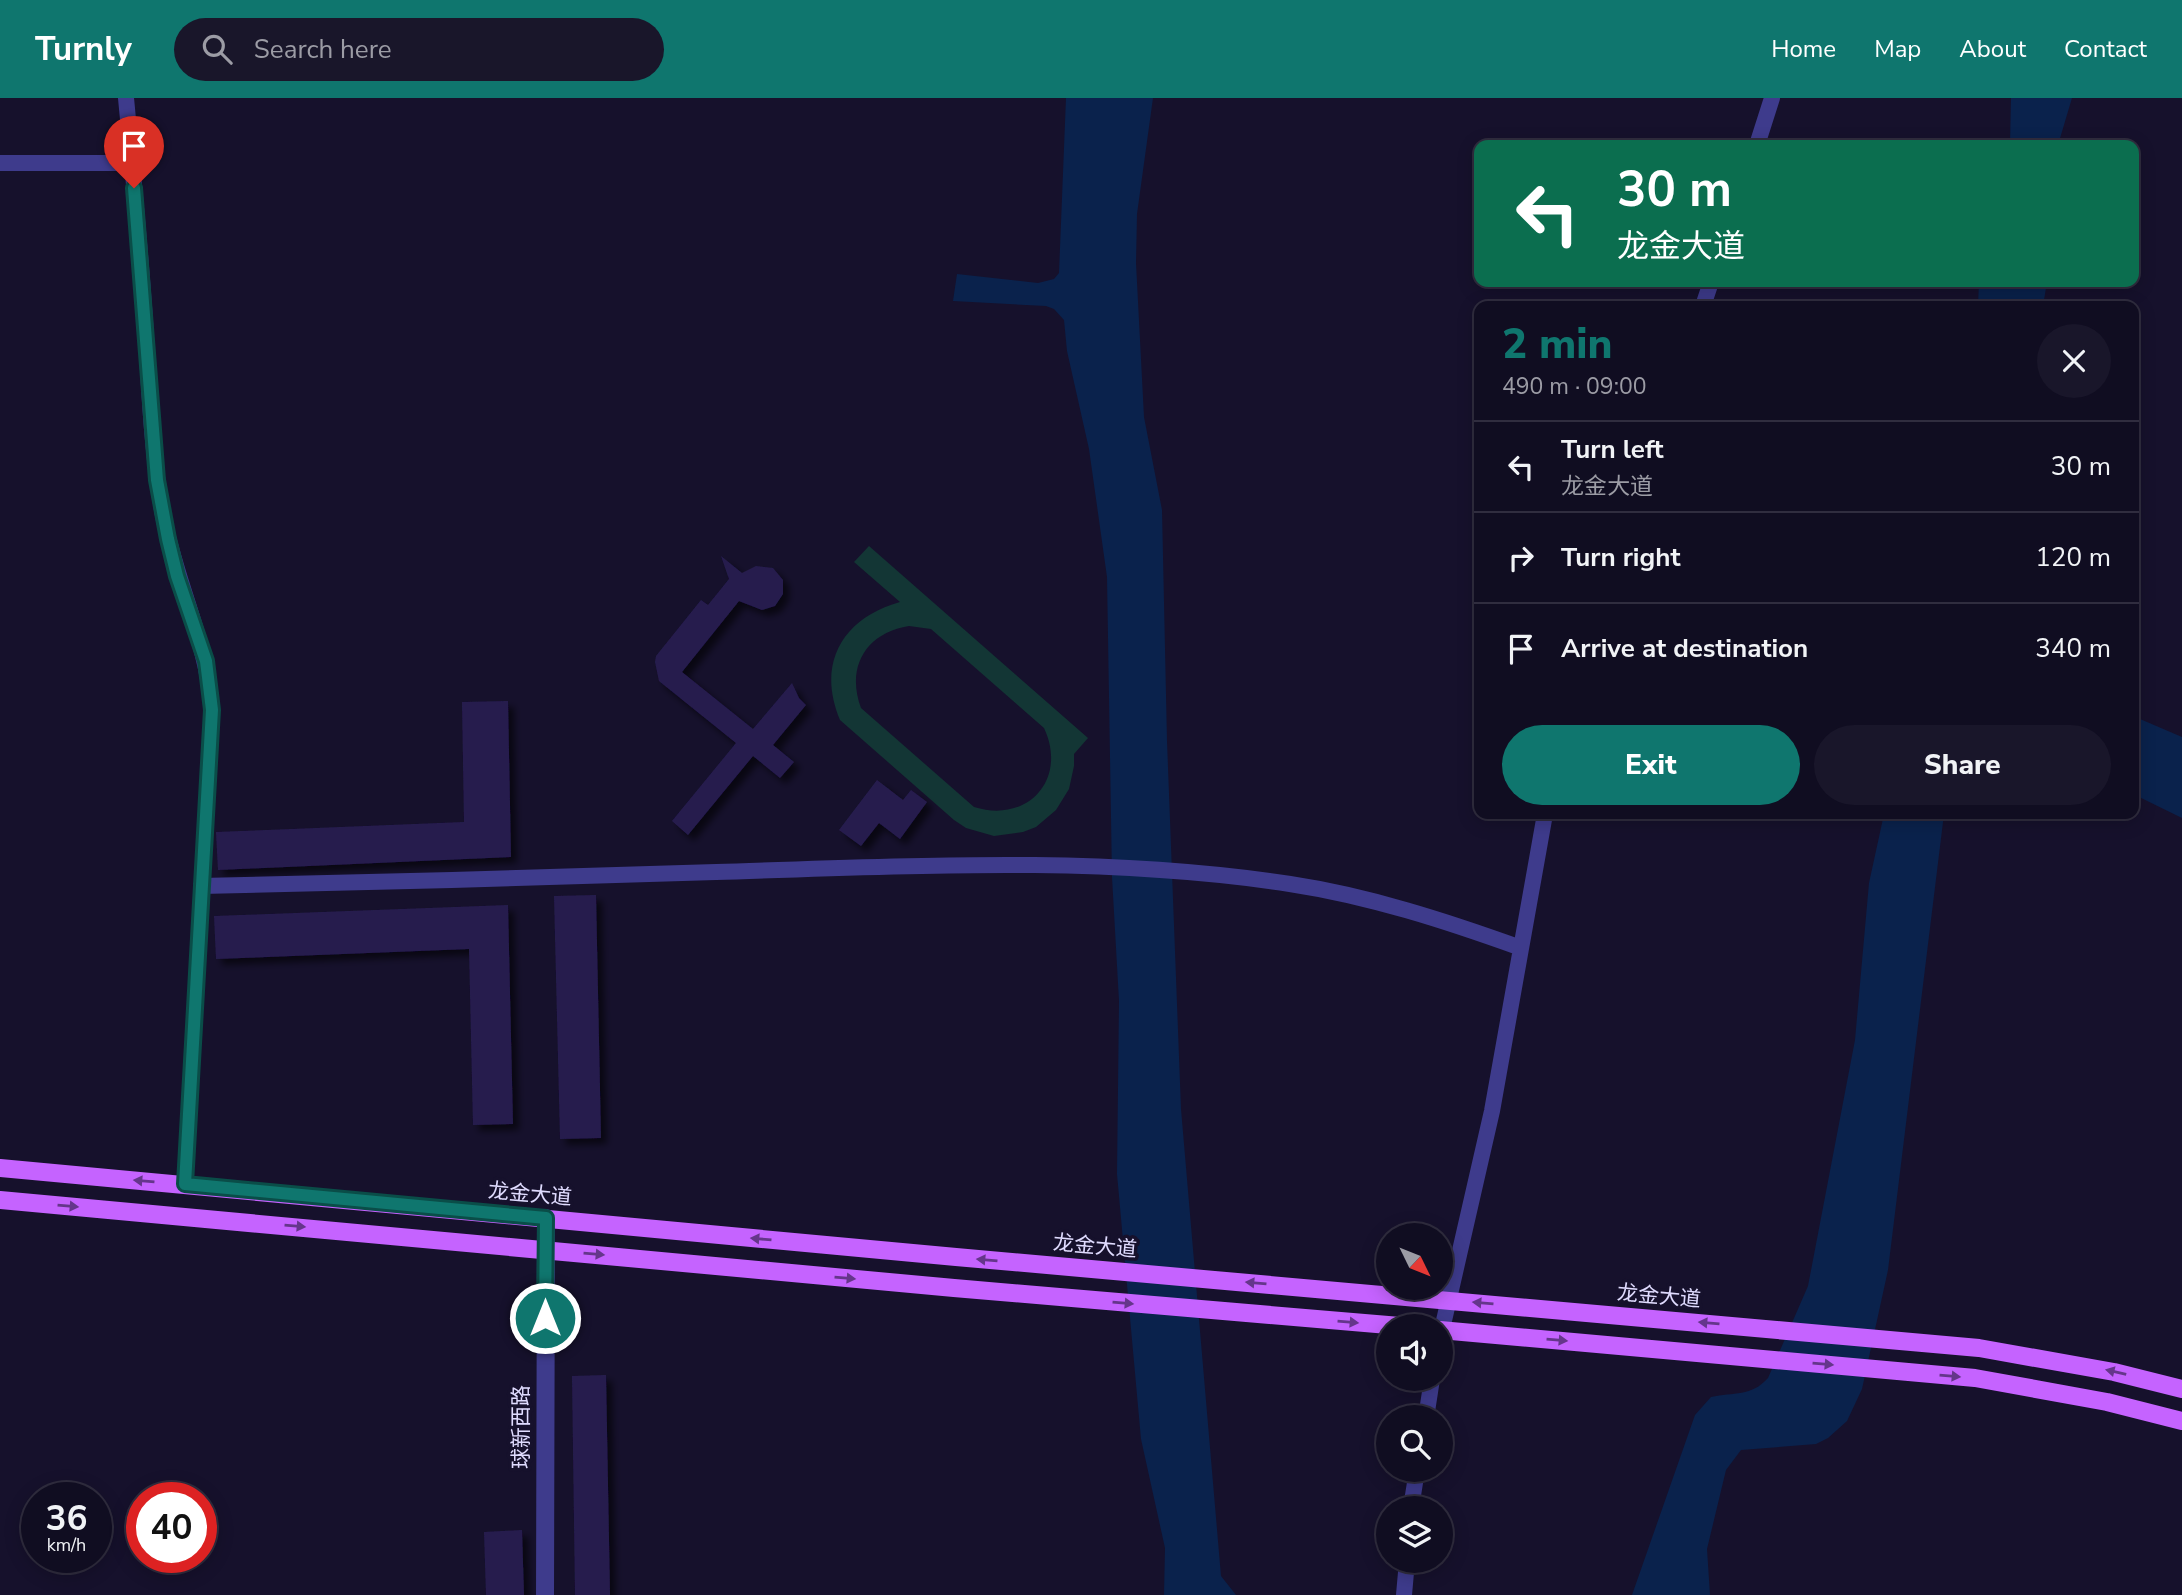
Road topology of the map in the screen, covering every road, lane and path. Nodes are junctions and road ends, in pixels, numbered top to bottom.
1 (126, 98) edge
2 (1772, 98) edge
3 (1759, 140) edge
4 (0, 163) edge
5 (132, 163) junction
6 (1544, 819) edge
7 (201, 886) junction
8 (1521, 948) junction
9 (0, 1168) edge
10 (185, 1184) junction
11 (0, 1200) edge
12 (546, 1218) junction
13 (545, 1250) junction
14 (1453, 1282) edge
15 (1376, 1294) edge
16 (1449, 1300) joint
17 (1446, 1314) edge
18 (1376, 1324) edge
19 (1453, 1334) edge
20 (2182, 1389) edge
21 (2182, 1421) edge
22 (1406, 1573) edge
23 (1404, 1592) edge
24 (545, 1595) edge

1 - 5 street
2 - 3 street
4 - 5 street
5 - 7 street
6 - 8 street
7 - 8 street
7 - 10 street
8 - 14 street
10 -> 9 main road, 龙金大道
10 - 12 main road, 龙金大道
11 -> 13 main road
12 - 13 street, 球新西路
15 -> 12 main road, 龙金大道
13 -> 18 main road
13 - 24 street, 球新西路
16 - 17 street
20 -> 16 main road, 龙金大道
19 -> 21 main road
22 - 23 street

